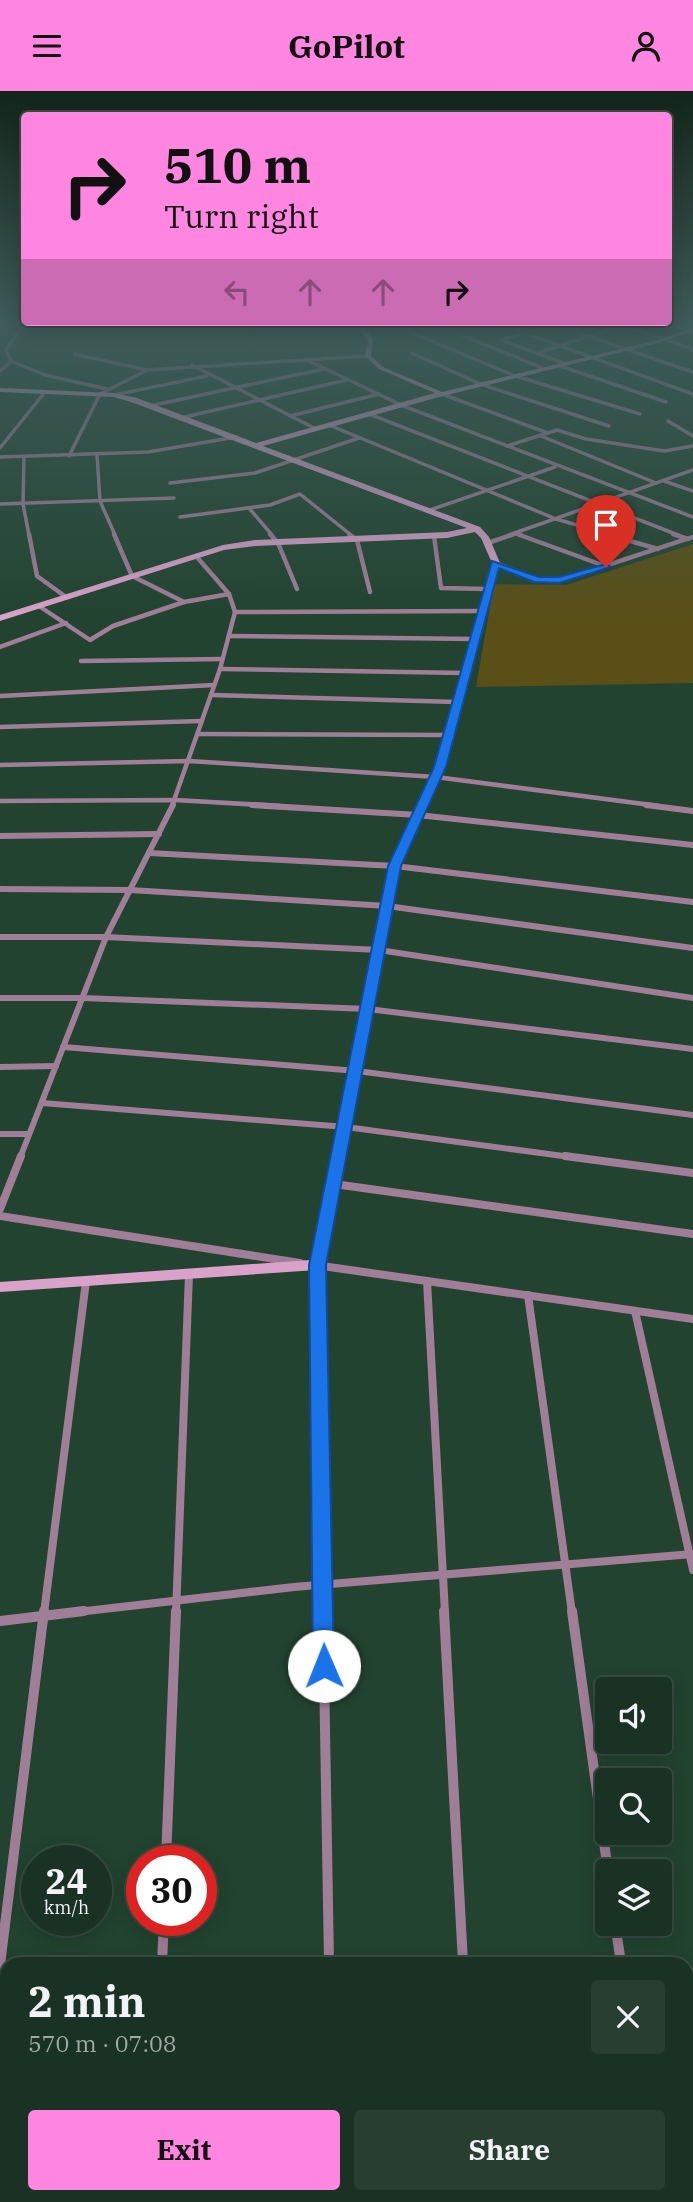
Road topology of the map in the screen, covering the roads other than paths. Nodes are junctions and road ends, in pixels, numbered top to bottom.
1 (20, 424) edge
2 (89, 424) edge
3 (196, 424) edge
4 (305, 424) edge
5 (334, 424) edge
6 (393, 424) edge
7 (448, 424) edge
8 (522, 424) edge
9 (601, 424) edge
10 (672, 424) edge
11 (328, 425) junction
12 (609, 426) dead end
13 (316, 429) junction
14 (548, 433) junction
15 (540, 435) junction
16 (693, 436) edge
17 (236, 437) junction
18 (360, 438) junction
19 (258, 445) junction
20 (506, 446) junction
21 (693, 446) edge
22 (0, 448) edge
23 (97, 455) junction
24 (69, 456) junction
25 (0, 457) edge
26 (24, 457) junction
27 (298, 460) junction
28 (556, 466) junction
29 (693, 470) edge
30 (527, 476) junction
31 (663, 481) junction
32 (170, 483) dead end
33 (657, 483) junction
34 (486, 491) junction
35 (693, 491) edge
36 (626, 494) junction
37 (174, 498) dead end
38 (100, 501) junction
39 (0, 504) edge
40 (23, 504) junction
41 (595, 505) junction
42 (249, 508) junction
43 (430, 510) junction
44 (180, 517) dead end
45 (693, 517) edge
46 (556, 519) junction
47 (477, 529) junction
48 (515, 533) junction
49 (434, 536) junction
50 (691, 538) edge
51 (358, 540) junction
52 (278, 543) junction
53 (488, 543) junction
54 (658, 549) junction
55 (196, 556) junction
56 (496, 563) junction
57 (606, 567) junction
58 (132, 576) junction
59 (298, 589) dead end
60 (488, 589) junction
61 (370, 591) dead end
62 (229, 594) junction
63 (66, 597) junction
64 (184, 602) junction
65 (39, 605) junction
66 (482, 611) junction
67 (235, 612) junction
68 (0, 618) edge
69 (66, 624) junction
70 (229, 636) junction
71 (474, 639) junction
72 (0, 647) edge
73 (222, 659) junction
74 (80, 661) dead end
75 (220, 669) junction
76 (464, 673) junction
77 (214, 685) junction
78 (211, 695) junction
79 (0, 697) edge
80 (456, 702) junction
81 (202, 721) junction
82 (0, 727) edge
83 (198, 734) junction
84 (448, 735) junction
85 (189, 761) junction
86 (0, 765) edge
87 (436, 777) junction
88 (175, 800) junction
89 (0, 801) edge
90 (693, 811) edge
91 (418, 815) junction
92 (159, 834) junction
93 (0, 837) edge
94 (693, 845) edge
95 (149, 853) junction
96 (395, 866) junction
97 (0, 889) edge
98 (130, 890) junction
99 (693, 902) edge
100 (387, 906) junction
101 (0, 937) edge
102 (106, 937) junction
103 (693, 948) edge
104 (379, 950) junction
105 (83, 998) junction
106 (693, 998) edge
107 (0, 999) edge
108 (368, 1009) junction
109 (64, 1047) junction
110 (693, 1049) edge
111 (56, 1066) junction
112 (0, 1067) edge
113 (357, 1071) junction
114 (42, 1103) junction
115 (693, 1115) edge
116 (346, 1126) junction
117 (0, 1134) edge
118 (29, 1134) junction
119 (693, 1173) edge
120 (334, 1184) junction
121 (0, 1209) edge
122 (0, 1216) edge
123 (693, 1234) edge
124 (317, 1265) junction
125 (189, 1274) junction
126 (86, 1281) junction
127 (427, 1281) junction
128 (0, 1287) edge
129 (528, 1295) junction
130 (635, 1311) junction
131 (693, 1319) edge
132 (691, 1554) edge
133 (564, 1565) junction
134 (693, 1570) edge
135 (443, 1575) junction
136 (322, 1585) junction
137 (176, 1601) junction
138 (44, 1616) junction
139 (0, 1621) edge
140 (167, 1845) edge
141 (606, 1859) edge
142 (163, 1936) edge
143 (617, 1936) edge
144 (1, 1957) edge
145 (162, 1957) edge
146 (328, 1957) edge
147 (463, 1957) edge
148 (620, 1957) edge

1 - 22 street
2 - 24 street
3 - 17 street
4 - 13 street
5 - 11 street
6 - 30 street
7 - 20 street
8 - 14 street
9 - 12 street
10 - 16 street
11 - 13 street
11 - 18 street
13 - 19 street
14 - 15 street
14 - 21 street
15 - 20 street
15 - 33 street
17 - 19 street
17 - 23 street
18 - 27 street
18 - 34 street
19 - 27 street
20 - 28 street
23 - 24 street
23 - 38 street
24 - 26 street
25 - 26 street
26 - 40 street
27 - 32 street
27 - 43 street
28 - 30 street
28 - 36 street
29 - 31 street
30 - 34 street
30 - 41 street
31 - 33 street
31 - 35 street
33 - 36 street
34 - 43 street
34 - 46 street
36 - 41 street
36 - 45 street
37 - 38 street
38 - 40 street
38 - 58 street
39 - 40 street
40 - 63 street
41 - 46 street
41 - 50 street
42 - 44 street
42 - 51 street
42 - 52 street
43 - 47 street
46 - 48 street
46 - 54 street
47 - 49 street
47 - 53 street
48 - 53 street
48 - 57 street
49 - 51 street
49 - 60 street
50 - 54 street
51 - 52 street
51 - 61 street
52 - 55 street
52 - 59 street
53 - 56 street
54 - 57 street
55 - 58 street
55 - 62 street
56 - 57 street
56 - 60 street
58 - 63 street
58 - 64 street
60 - 66 street
62 - 64 street
62 - 67 street
63 - 65 street
64 - 69 street
65 - 68 street
65 - 69 street
66 - 67 street
66 - 71 street
67 - 70 street
69 - 72 street
70 - 71 street
70 - 73 street
71 - 76 street
73 - 74 street
73 - 75 street
75 - 76 street
75 - 77 street
76 - 80 street
77 - 78 street
77 - 79 street
78 - 80 street
78 - 81 street
80 - 84 street
81 - 82 street
81 - 83 street
83 - 84 street
83 - 85 street
84 - 87 street
85 - 86 street
85 - 87 street
85 - 88 street
87 - 90 street
87 - 91 street
88 - 89 street
88 - 91 street
88 - 92 street
91 - 94 street
91 - 96 street
92 - 93 street
92 - 95 street
95 - 96 street
95 - 98 street
96 - 99 street
96 - 100 street
97 - 98 street
98 - 100 street
98 - 102 street
100 - 103 street
100 - 104 street
101 - 102 street
102 - 104 street
102 - 105 street
104 - 106 street
104 - 108 street
105 - 107 street
105 - 108 street
105 - 109 street
108 - 110 street
108 - 113 street
109 - 111 street
109 - 113 street
111 - 112 street
111 - 114 street
113 - 115 street
113 - 116 street
114 - 116 street
114 - 118 street
116 - 119 street
116 - 120 street
117 - 118 street
118 - 121 street
120 - 123 street
120 - 124 street
122 - 124 street
124 - 125 street
124 - 127 street
124 - 136 street
125 - 126 street
125 - 137 street
126 - 128 street
126 - 138 street
127 - 129 street
127 - 135 street
129 - 130 street
129 - 133 street
130 - 131 street
130 - 132 street
132 - 133 street
132 - 134 street
133 - 135 street
133 - 141 street
135 - 136 street
135 - 147 street
136 - 137 street
136 - 146 street
137 - 138 street
137 - 140 street
138 - 139 street
138 - 144 street
142 - 145 street
143 - 148 street

